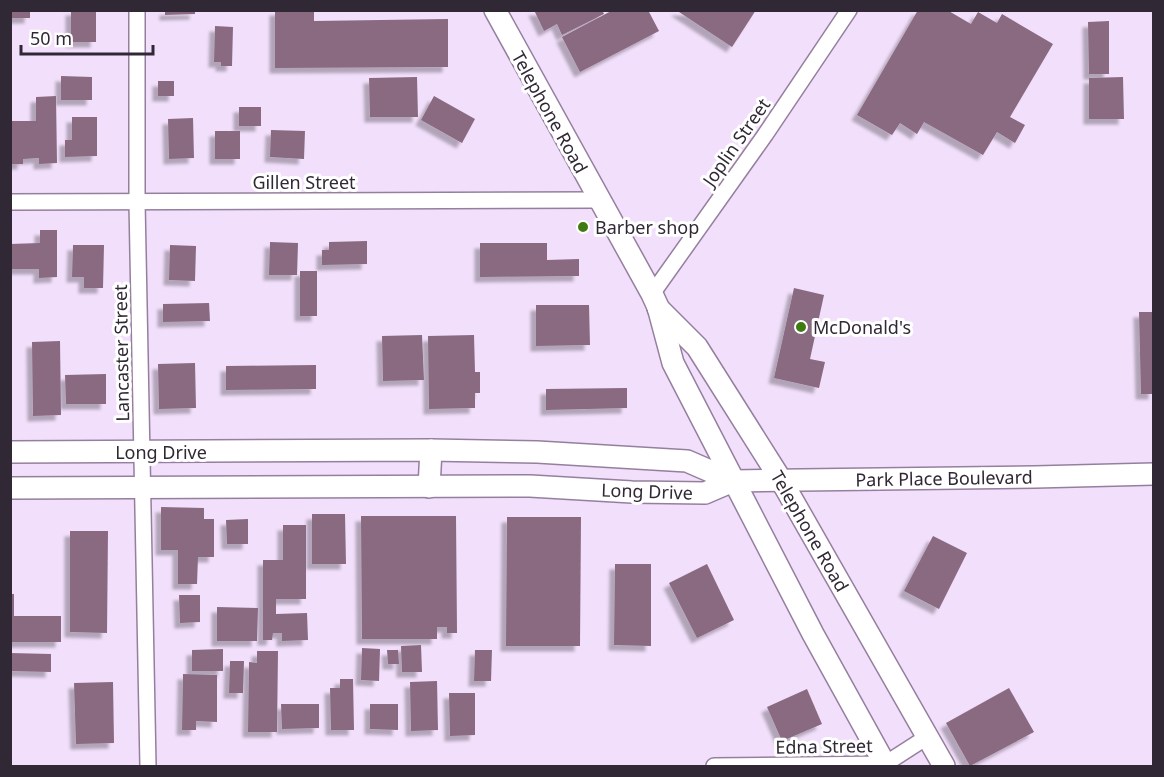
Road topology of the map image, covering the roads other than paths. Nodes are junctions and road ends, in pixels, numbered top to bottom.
1 (137, 10) edge
2 (495, 10) edge
3 (849, 10) edge
4 (598, 200) junction
5 (10, 202) edge
6 (138, 202) junction
7 (655, 301) junction
8 (431, 450) junction
9 (10, 452) edge
10 (143, 452) junction
11 (1154, 474) edge
12 (781, 480) junction
13 (734, 481) junction
14 (429, 487) junction
15 (10, 488) edge
16 (144, 488) junction
17 (927, 737) junction
18 (886, 765) edge
19 (148, 766) edge
20 (714, 766) edge
21 (944, 766) edge

1 - 6 street, Lancaster Street
2 - 4 main road, Telephone Road
3 - 7 street, Joplin Street
4 - 6 street, Gillen Street
4 - 7 main road, Telephone Road
5 - 6 street, Gillen Street
6 - 10 street, Lancaster Street
7 - 12 main road, Telephone Road
7 - 13 main road, Telephone Road
8 - 10 main road, Long Drive
8 - 13 main road, Long Drive
8 - 14 main road
9 - 10 main road, Long Drive
10 - 16 street, Lancaster Street
11 - 12 main road, Park Place Boulevard
12 - 13 main road, Park Place Boulevard
12 - 17 main road, Telephone Road
13 - 14 main road, Long Drive
13 - 18 main road, Telephone Road
14 - 16 main road, Long Drive
15 - 16 main road, Long Drive
16 - 19 street, Lancaster Street
17 - 18 street, Edna Street
17 - 21 main road, Telephone Road
18 - 20 street, Edna Street

